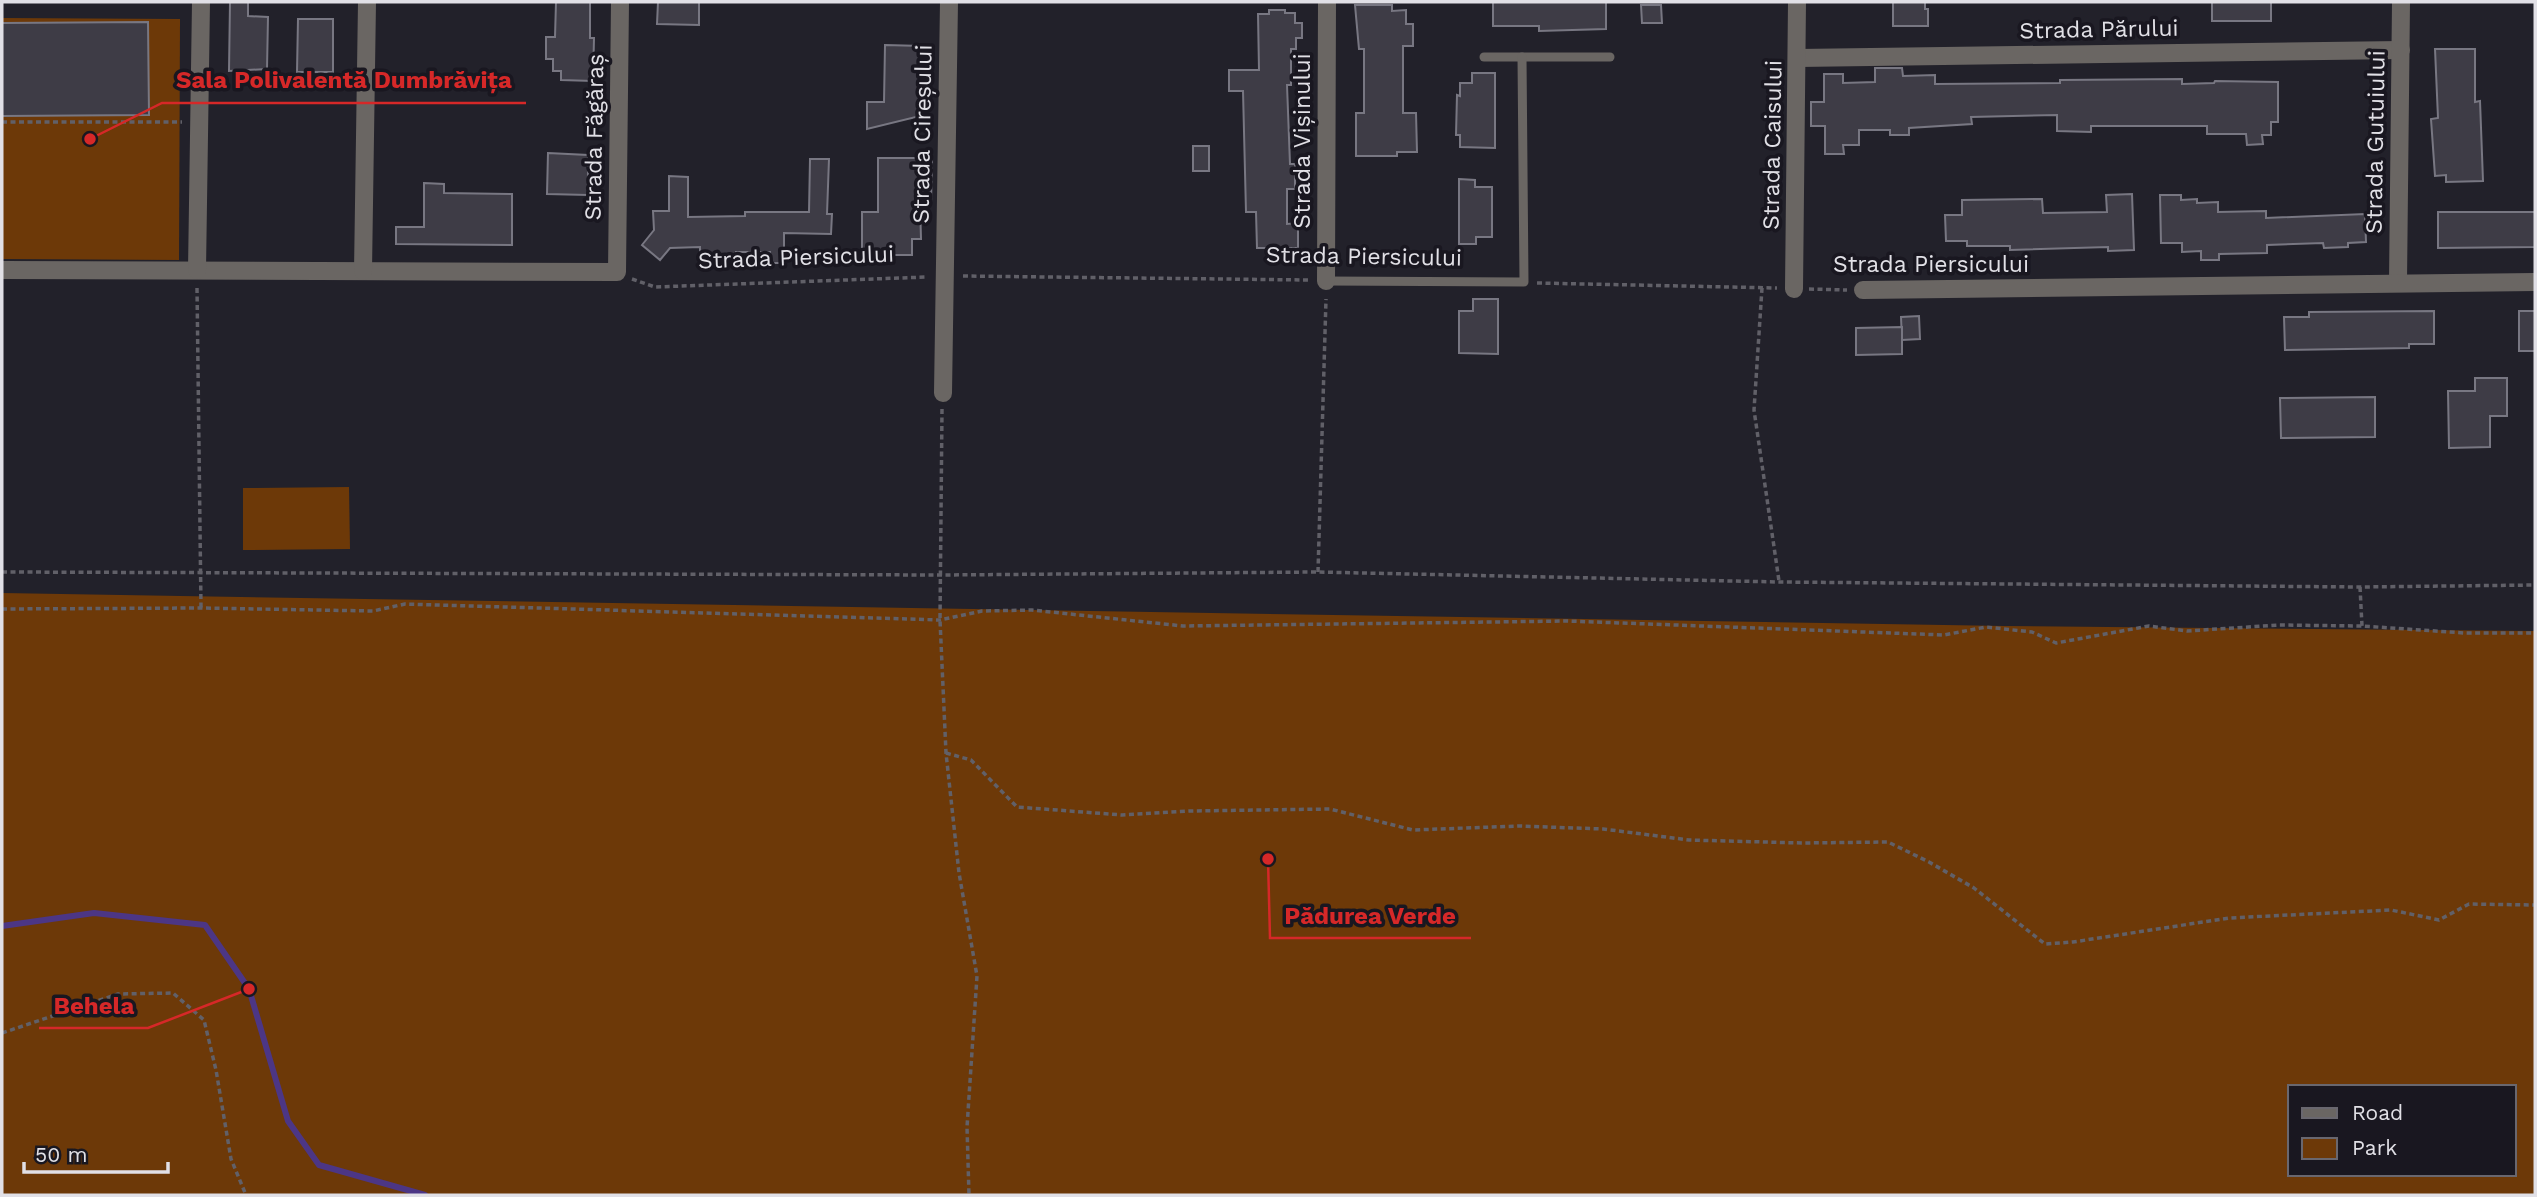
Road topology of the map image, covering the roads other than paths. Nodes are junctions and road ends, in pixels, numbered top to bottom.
1 (201, 2) edge
2 (367, 2) edge
3 (620, 2) edge
4 (949, 2) edge
5 (1327, 2) edge
6 (1797, 2) edge
7 (2401, 2) edge
8 (2401, 50) junction
9 (1484, 57) dead end
10 (1522, 57) junction
11 (1610, 57) dead end
12 (1798, 58) junction
13 (2, 270) edge
14 (197, 270) junction
15 (363, 271) junction
16 (1326, 281) joint
17 (2398, 282) junction
18 (2535, 282) edge
19 (1794, 289) road end
20 (1863, 290) road end
21 (943, 393) road end

1 - 14 street
2 - 15 street
3 - 15 street, Strada Făgăraș
4 - 21 street, Strada Cireșului
5 - 16 street, Strada Vișinului
6 - 12 street, Strada Caisului
7 - 8 street, Strada Gutuiului
8 - 12 street, Strada Părului
8 - 17 street, Strada Gutuiului
9 - 10 lane
10 - 11 lane
10 - 16 lane, Strada Piersicului
12 - 19 street, Strada Caisului
13 - 14 street
14 - 15 street
17 - 18 street, Strada Piersicului
17 - 20 street, Strada Piersicului

